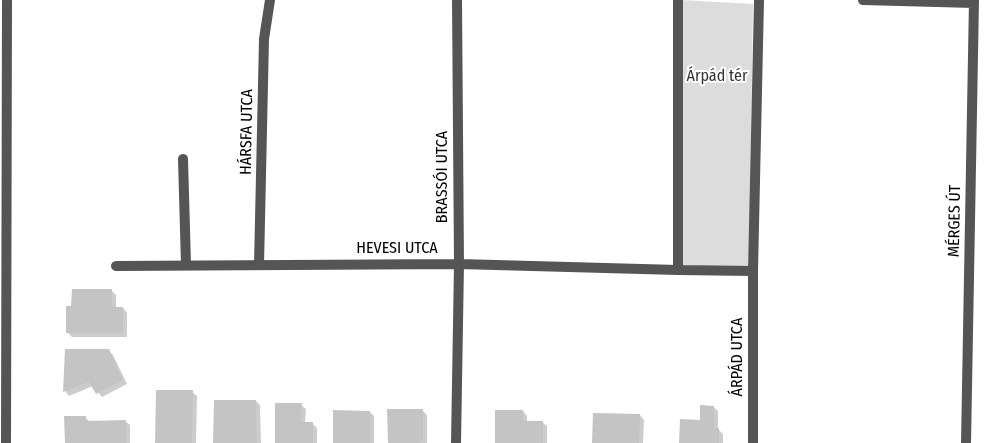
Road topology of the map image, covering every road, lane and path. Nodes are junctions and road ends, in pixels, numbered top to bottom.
1 (7, 0) edge
2 (270, 0) edge
3 (457, 0) edge
4 (678, 0) edge
5 (759, 0) edge
6 (863, 0) edge
7 (974, 1) edge
8 (183, 158) dead end
9 (459, 264) junction
10 (186, 265) junction
11 (259, 265) junction
12 (116, 266) dead end
13 (678, 270) junction
14 (753, 271) junction
15 (6, 443) edge
16 (456, 443) edge
17 (753, 443) edge
18 (966, 443) edge

1 - 15 street
2 - 11 street, HÁRSFA UTCA
3 - 9 street, BRASSÓI UTCA
4 - 13 street
5 - 14 street
6 - 7 street
7 - 18 street, MÉRGES ÚT
8 - 10 street
9 - 11 street, HEVESI UTCA
9 - 13 street, HEVESI UTCA
9 - 16 street, BRASSÓI UTCA
10 - 11 street, HEVESI UTCA
10 - 12 street, HEVESI UTCA
13 - 14 street
14 - 17 street, ÁRPÁD UTCA

